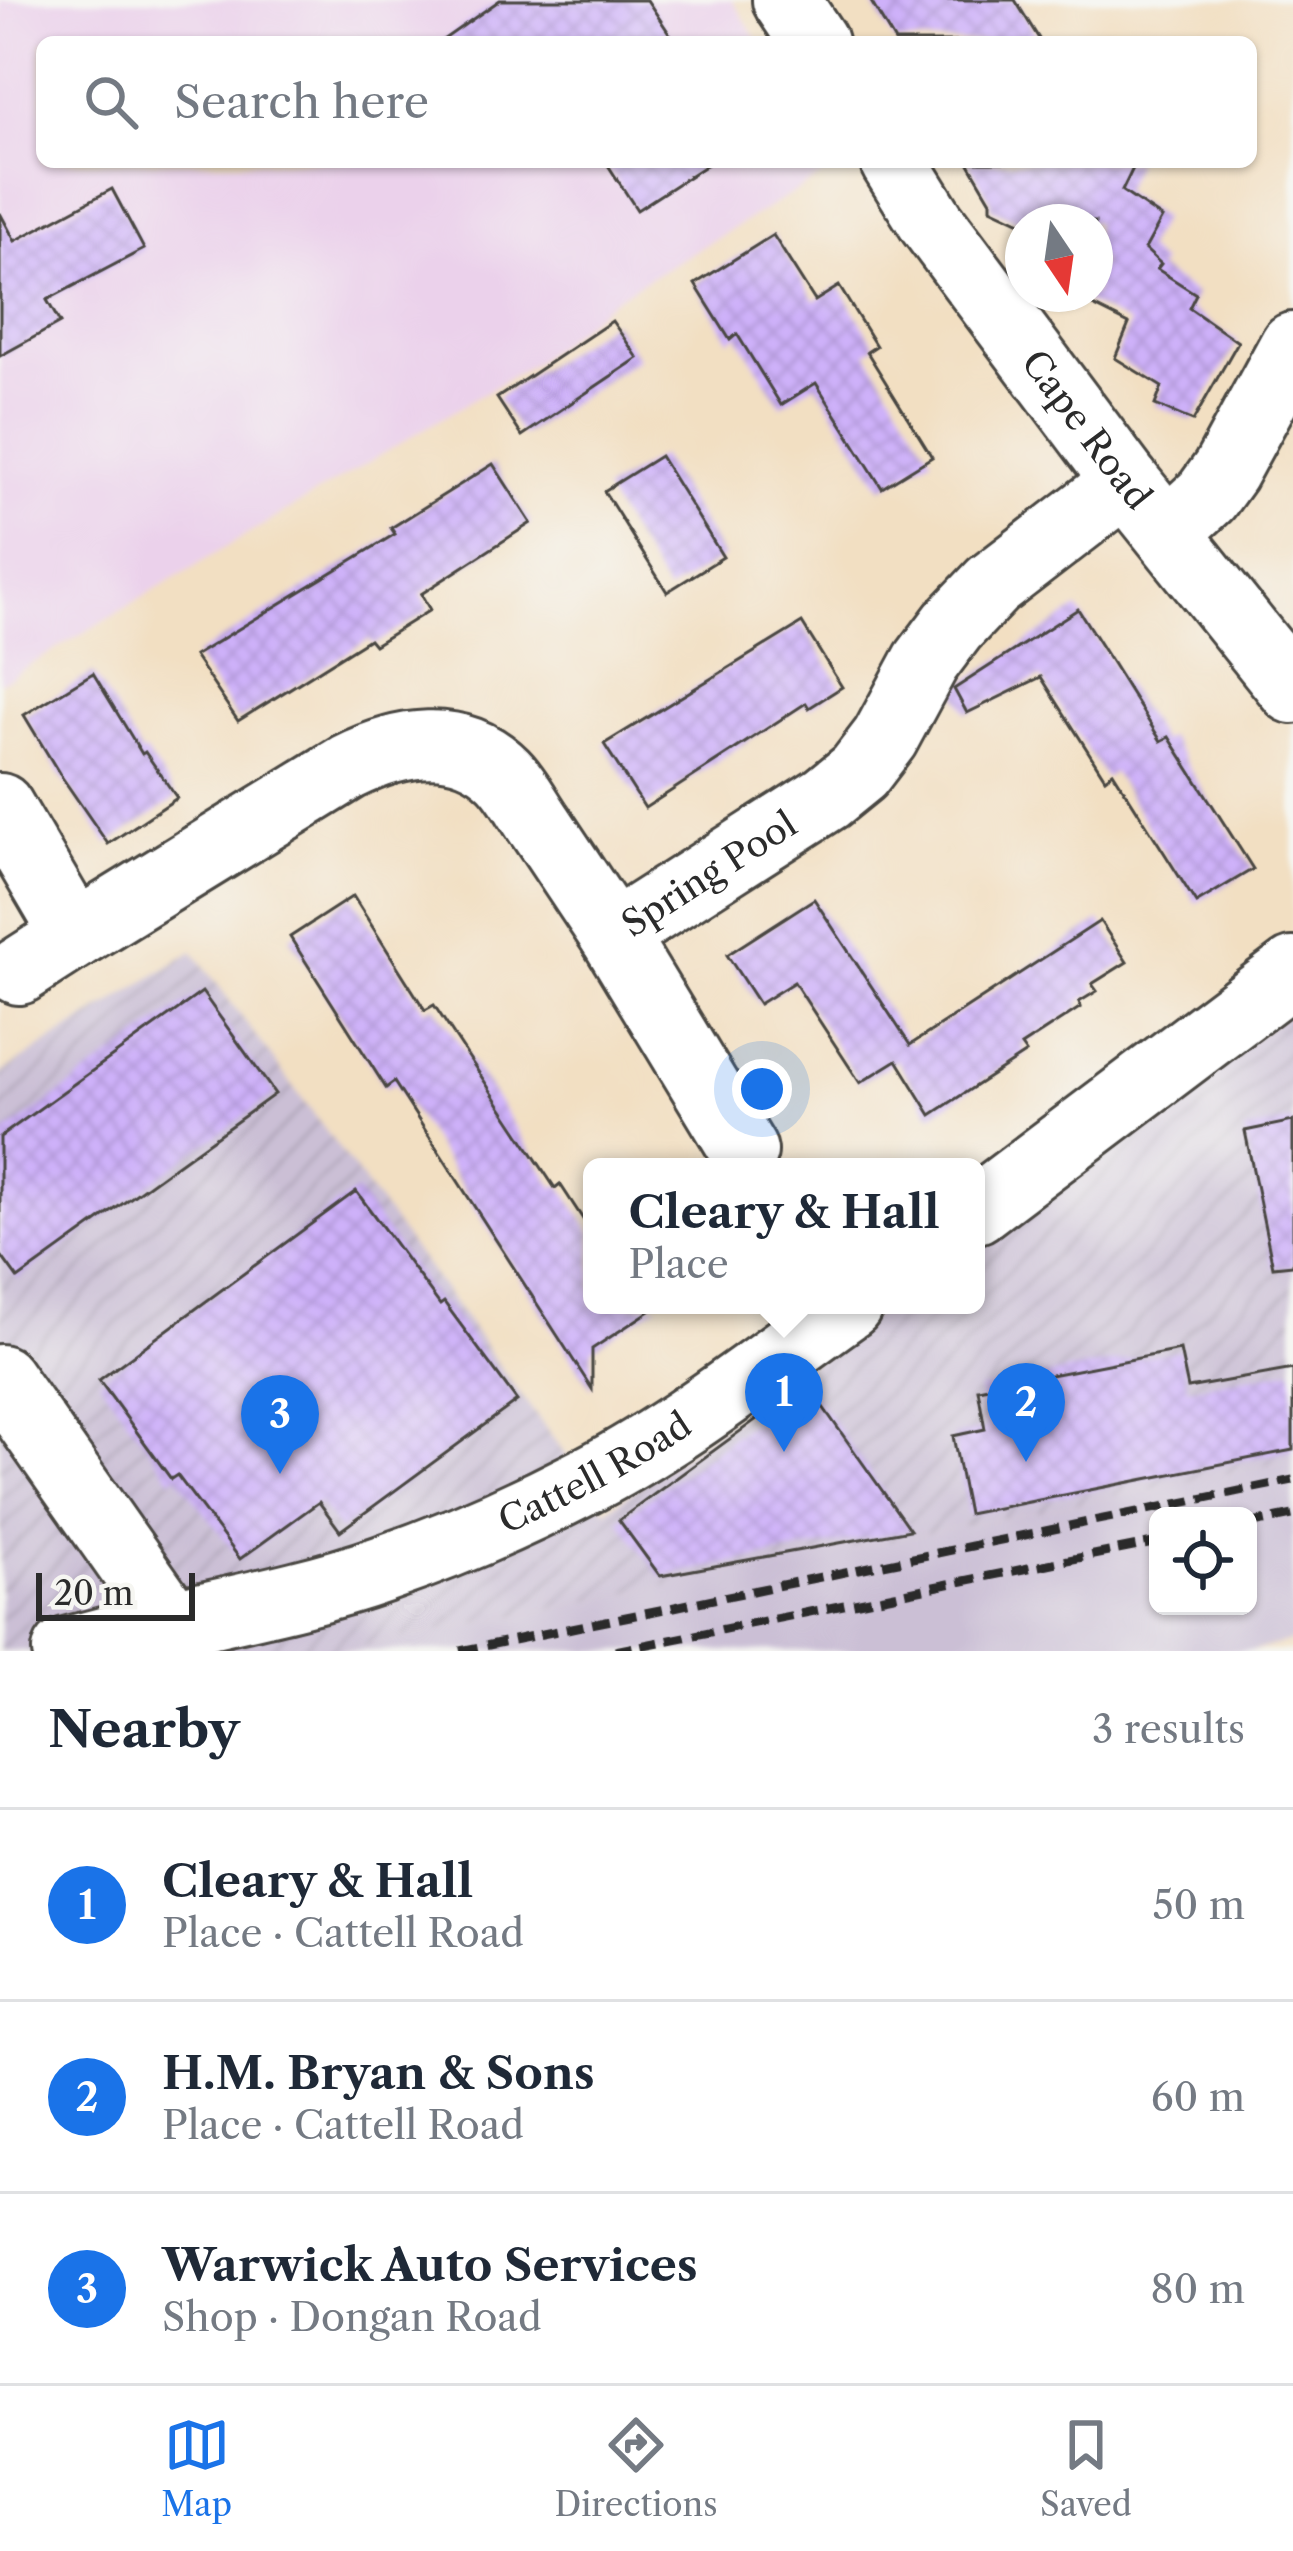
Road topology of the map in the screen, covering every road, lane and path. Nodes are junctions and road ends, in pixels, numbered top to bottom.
1 (786, 0) edge
2 (810, 36) edge
3 (898, 168) edge
4 (1293, 346) edge
5 (1126, 482) junction
6 (1168, 532) junction
7 (1293, 690) edge
8 (0, 807) edge
9 (75, 935) junction
10 (613, 935) junction
11 (19, 971) dead end
12 (1293, 971) edge
13 (744, 1151) dead end
14 (985, 1203) edge
15 (836, 1314) edge
16 (0, 1378) edge
17 (172, 1623) junction
18 (66, 1651) edge

1 - 2 street
3 - 5 street, Cape Road
4 - 6 street
5 - 6 street, Cape Road
5 - 10 street, Spring Pool
6 - 7 street, Cape Road
8 - 9 street
9 - 10 street, Spring Pool
9 - 11 street, Spring Pool
10 - 13 street
12 - 14 street
15 - 17 street, Cattell Road
16 - 17 street
17 - 18 street, Cattell Road

